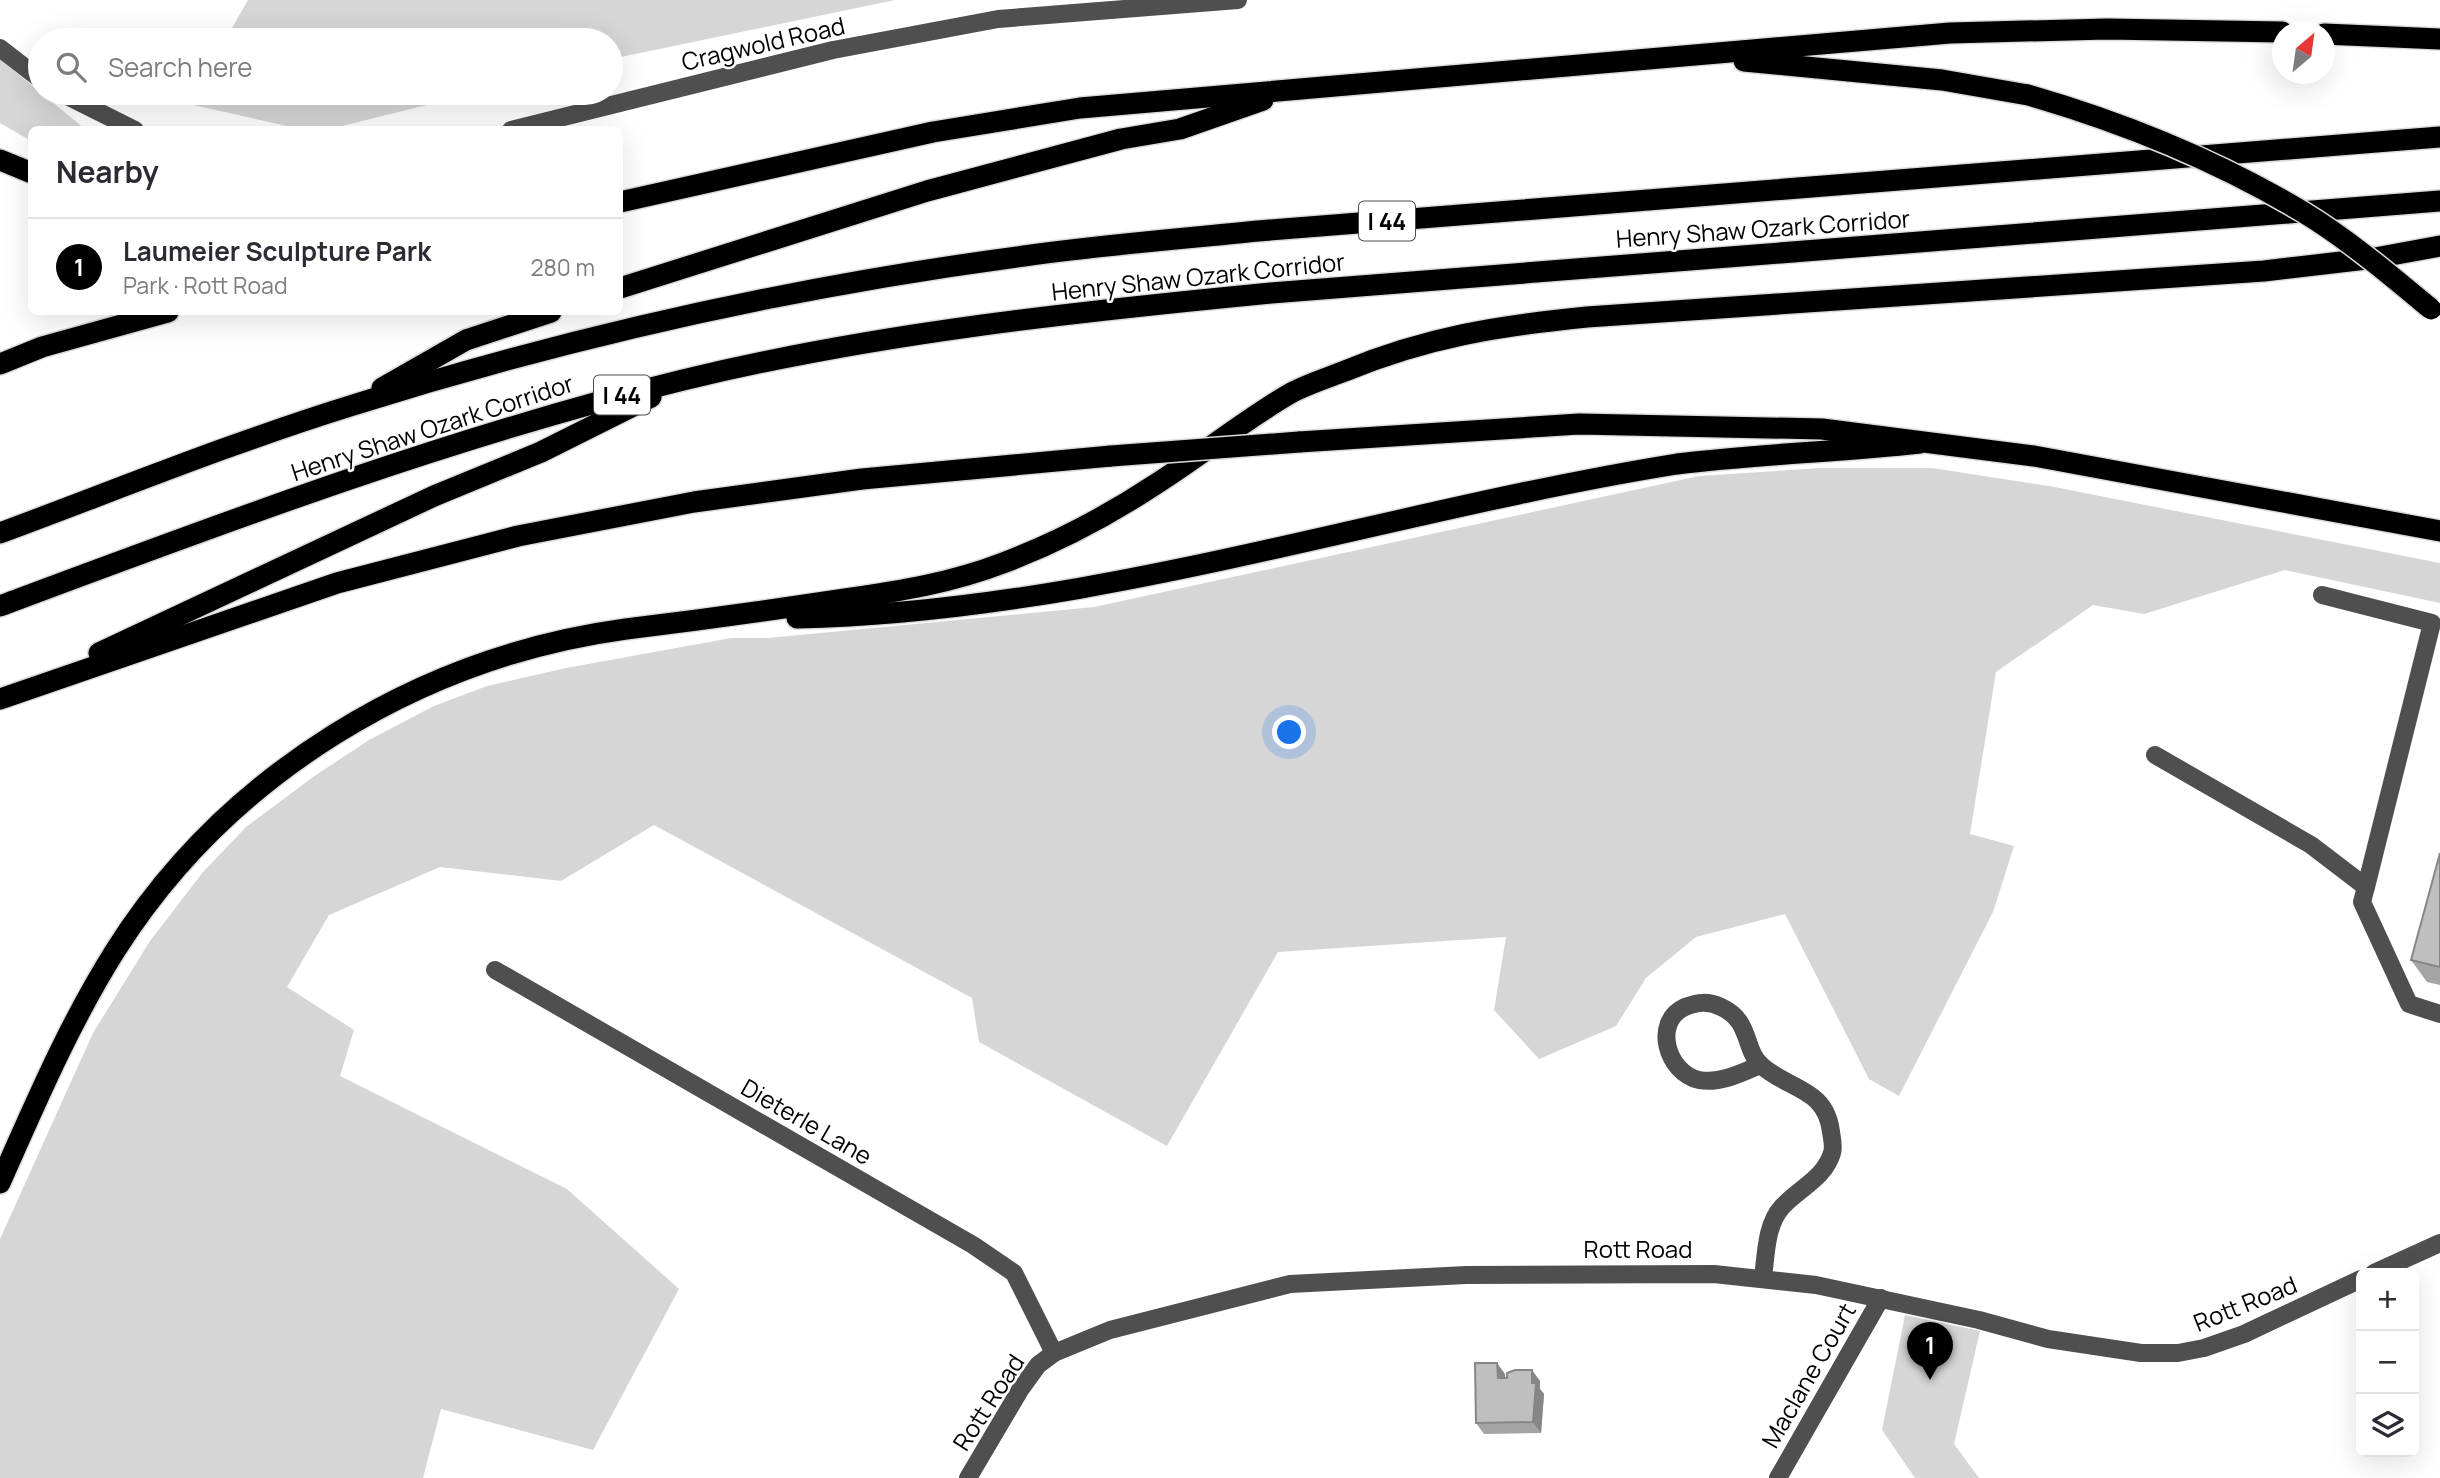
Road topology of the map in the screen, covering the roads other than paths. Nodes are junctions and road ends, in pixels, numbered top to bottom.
1 (1238, 0) edge
2 (2272, 32) edge
3 (2335, 34) edge
4 (2440, 38) edge
5 (0, 47) edge
6 (1696, 57) junction
7 (28, 69) edge
8 (1291, 89) junction
9 (623, 102) edge
10 (85, 105) edge
11 (612, 105) edge
12 (127, 126) edge
13 (527, 126) edge
14 (2440, 137) edge
15 (0, 160) edge
16 (28, 171) edge
17 (623, 201) edge
18 (2440, 201) edge
19 (2440, 246) edge
20 (623, 287) edge
21 (2436, 313) edge
22 (156, 315) edge
23 (542, 315) edge
24 (0, 364) edge
25 (686, 379) junction
26 (349, 406) junction
27 (1920, 443) junction
28 (2440, 531) edge
29 (0, 533) edge
30 (2322, 595) dead end
31 (0, 606) edge
32 (718, 619) junction
33 (22, 691) junction
34 (0, 699) edge
35 (2155, 755) dead end
36 (2366, 887) junction
37 (495, 970) dead end
38 (2440, 1014) edge
39 (1760, 1065) junction
40 (0, 1183) edge
41 (2440, 1243) edge
42 (2385, 1268) edge
43 (1763, 1278) junction
44 (2356, 1281) edge
45 (1881, 1298) junction
46 (1054, 1353) junction
47 (968, 1478) edge
48 (1779, 1478) edge

1 - 9 street, Cragwold Road
2 - 6 highway
3 - 4 highway
5 - 7 street
6 - 8 highway
6 - 21 highway, bridge
8 - 17 highway
8 - 20 highway
10 - 12 street
11 - 13 street, Cragwold Road
14 - 26 highway, Henry Shaw Ozark Corridor / I 44
15 - 16 highway
18 - 25 highway, Henry Shaw Ozark Corridor / I 44
19 - 32 highway
22 - 24 highway
23 - 26 highway
25 - 31 highway, Henry Shaw Ozark Corridor / I 44
25 - 33 highway
26 - 29 highway, Henry Shaw Ozark Corridor / I 44
27 - 28 highway
27 - 32 highway
27 - 33 highway, bridge
30 - 36 street
32 - 40 highway
33 - 34 highway
35 - 36 street
36 - 38 street
37 - 46 street, Dieterle Lane
39 - 39 street
39 - 43 street
41 - 42 street
43 - 45 street, Rott Road
43 - 46 street, Rott Road
44 - 45 street, Rott Road
45 - 48 street, Maclane Court
46 - 47 street, Rott Road

